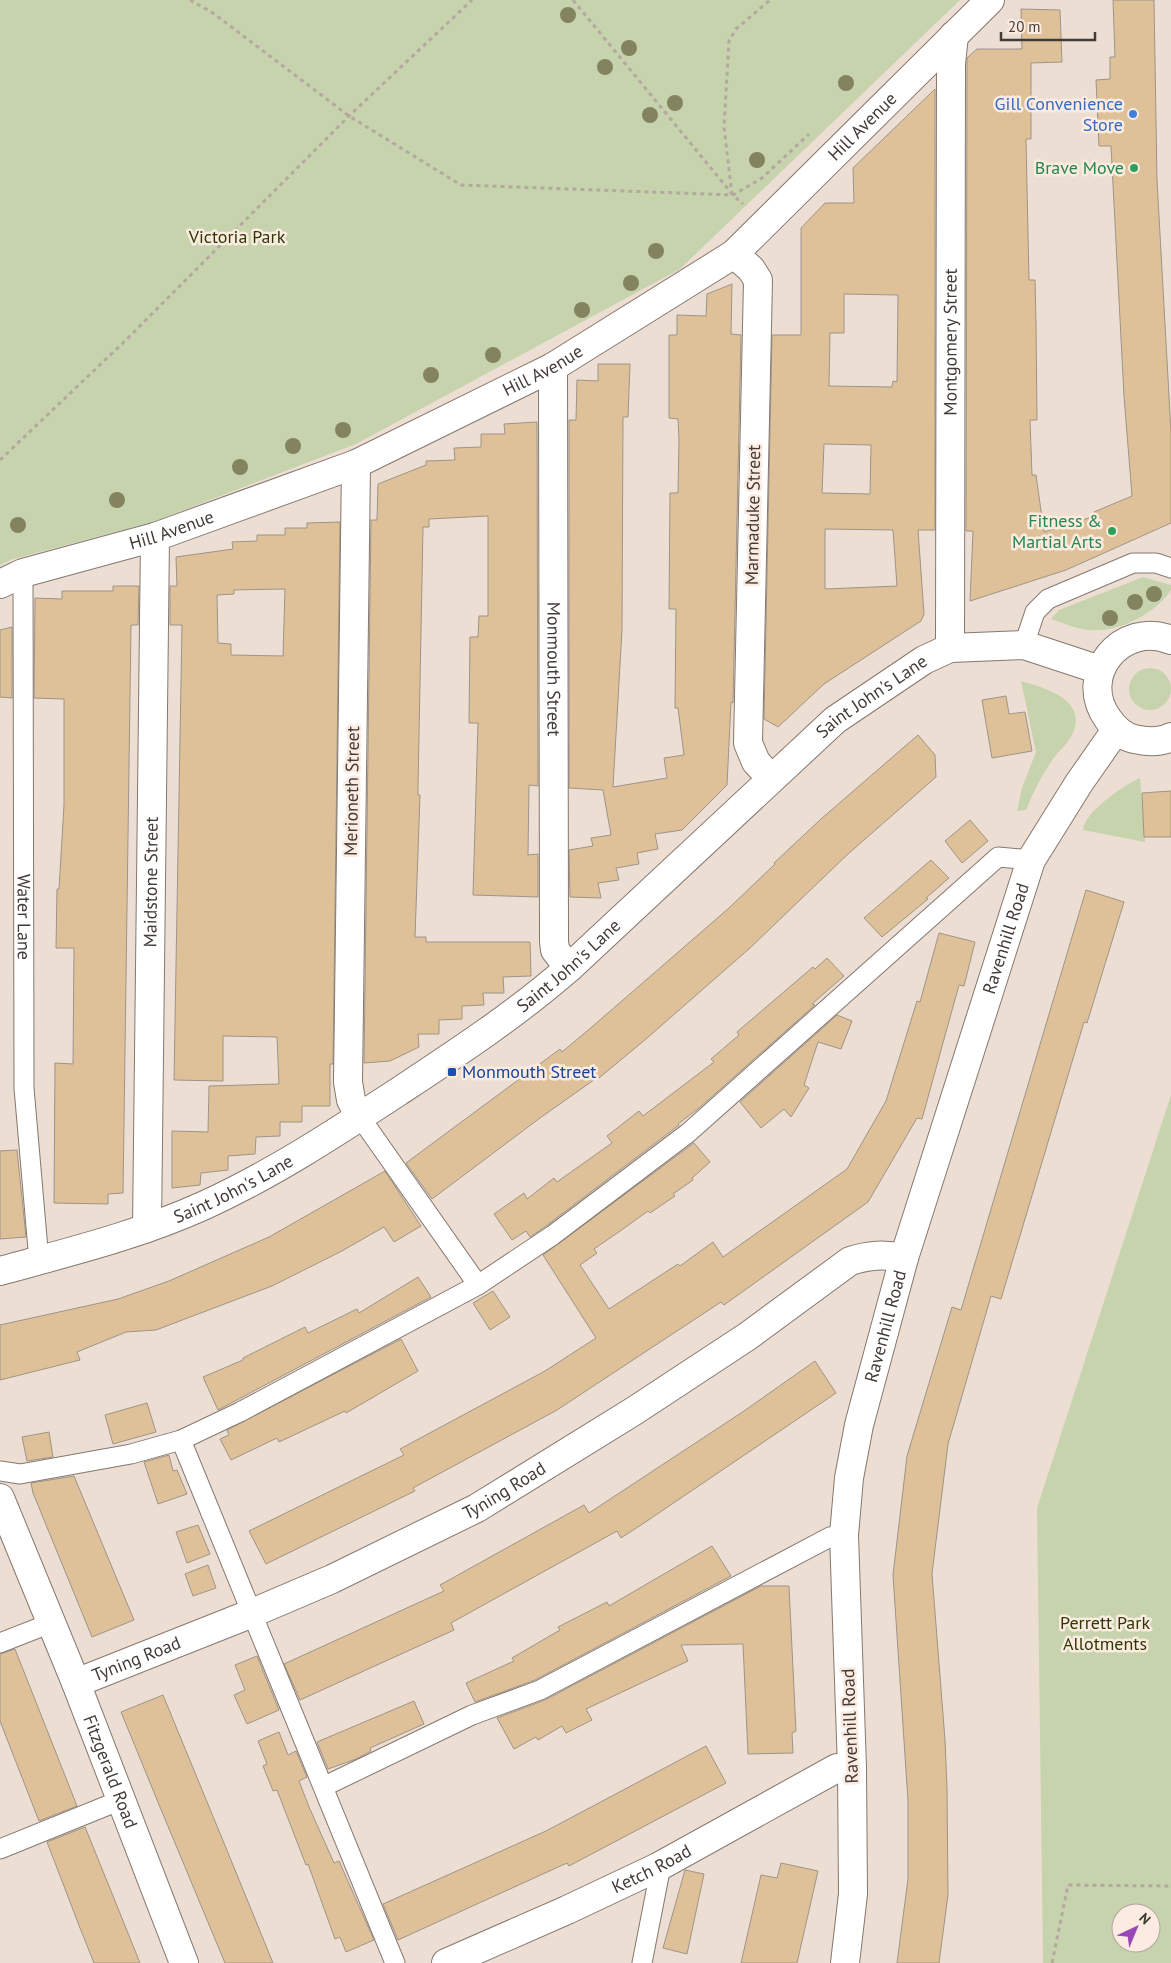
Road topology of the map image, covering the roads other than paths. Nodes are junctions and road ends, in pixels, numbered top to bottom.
1 (990, 0) edge
2 (954, 35) junction
3 (734, 254) junction
4 (553, 366) junction
5 (356, 464) junction
6 (156, 537) junction
7 (1171, 568) edge
8 (12, 579) edge
9 (1171, 640) edge
10 (1024, 645) junction
11 (950, 648) junction
12 (1100, 670) junction
13 (1116, 730) junction
14 (1171, 736) edge
15 (772, 778) junction
16 (1031, 860) junction
17 (569, 968) junction
18 (360, 1117) junction
19 (147, 1228) junction
20 (904, 1258) junction
21 (39, 1261) junction
22 (0, 1271) edge
23 (478, 1285) junction
24 (181, 1440) junction
25 (0, 1471) edge
26 (0, 1498) edge
27 (844, 1535) junction
28 (250, 1614) junction
29 (51, 1623) junction
30 (0, 1643) edge
31 (76, 1683) junction
32 (852, 1768) junction
33 (325, 1786) junction
34 (120, 1800) junction
35 (0, 1849) edge
36 (658, 1868) junction
37 (184, 1963) edge
38 (395, 1963) edge
39 (446, 1963) edge
40 (642, 1963) edge
41 (845, 1963) edge

1 - 2 street, Hill Avenue
2 - 3 street, Hill Avenue
2 - 11 street, Montgomery Street
3 - 4 street, Hill Avenue
3 - 15 street, Marmaduke Street
4 - 5 street, Hill Avenue
4 - 17 street, Monmouth Street
5 - 6 street, Hill Avenue
5 - 18 street, Merioneth Street
6 - 8 street, Hill Avenue
6 - 19 street, Maidstone Street
7 - 10 lane
8 - 21 lane, Water Lane
9 - 12 street
10 - 11 street, Saint John's Lane
10 - 12 street, Saint John's Lane
11 - 15 street, Saint John's Lane
12 - 13 street
13 - 14 street
13 - 16 street, Ravenhill Road
15 - 17 street, Saint John's Lane
16 - 20 street, Ravenhill Road
16 - 23 lane
17 - 18 street, Saint John's Lane
18 - 19 street, Saint John's Lane
18 - 23 lane
19 - 21 street, Saint John's Lane
20 - 27 street, Ravenhill Road
20 - 28 street, Tyning Road
21 - 22 street, Saint John's Lane
23 - 24 lane
24 - 25 lane
24 - 28 lane
26 - 29 street, Fitzgerald Road
27 - 32 street, Ravenhill Road
27 - 33 lane
28 - 31 street, Tyning Road
28 - 33 lane
29 - 30 lane
29 - 31 street, Fitzgerald Road
31 - 34 street, Fitzgerald Road
32 - 36 street, Ketch Road
32 - 41 street, Ravenhill Road
33 - 38 lane
34 - 35 lane
34 - 37 street, Fitzgerald Road
36 - 39 street, Ketch Road
36 - 40 lane

